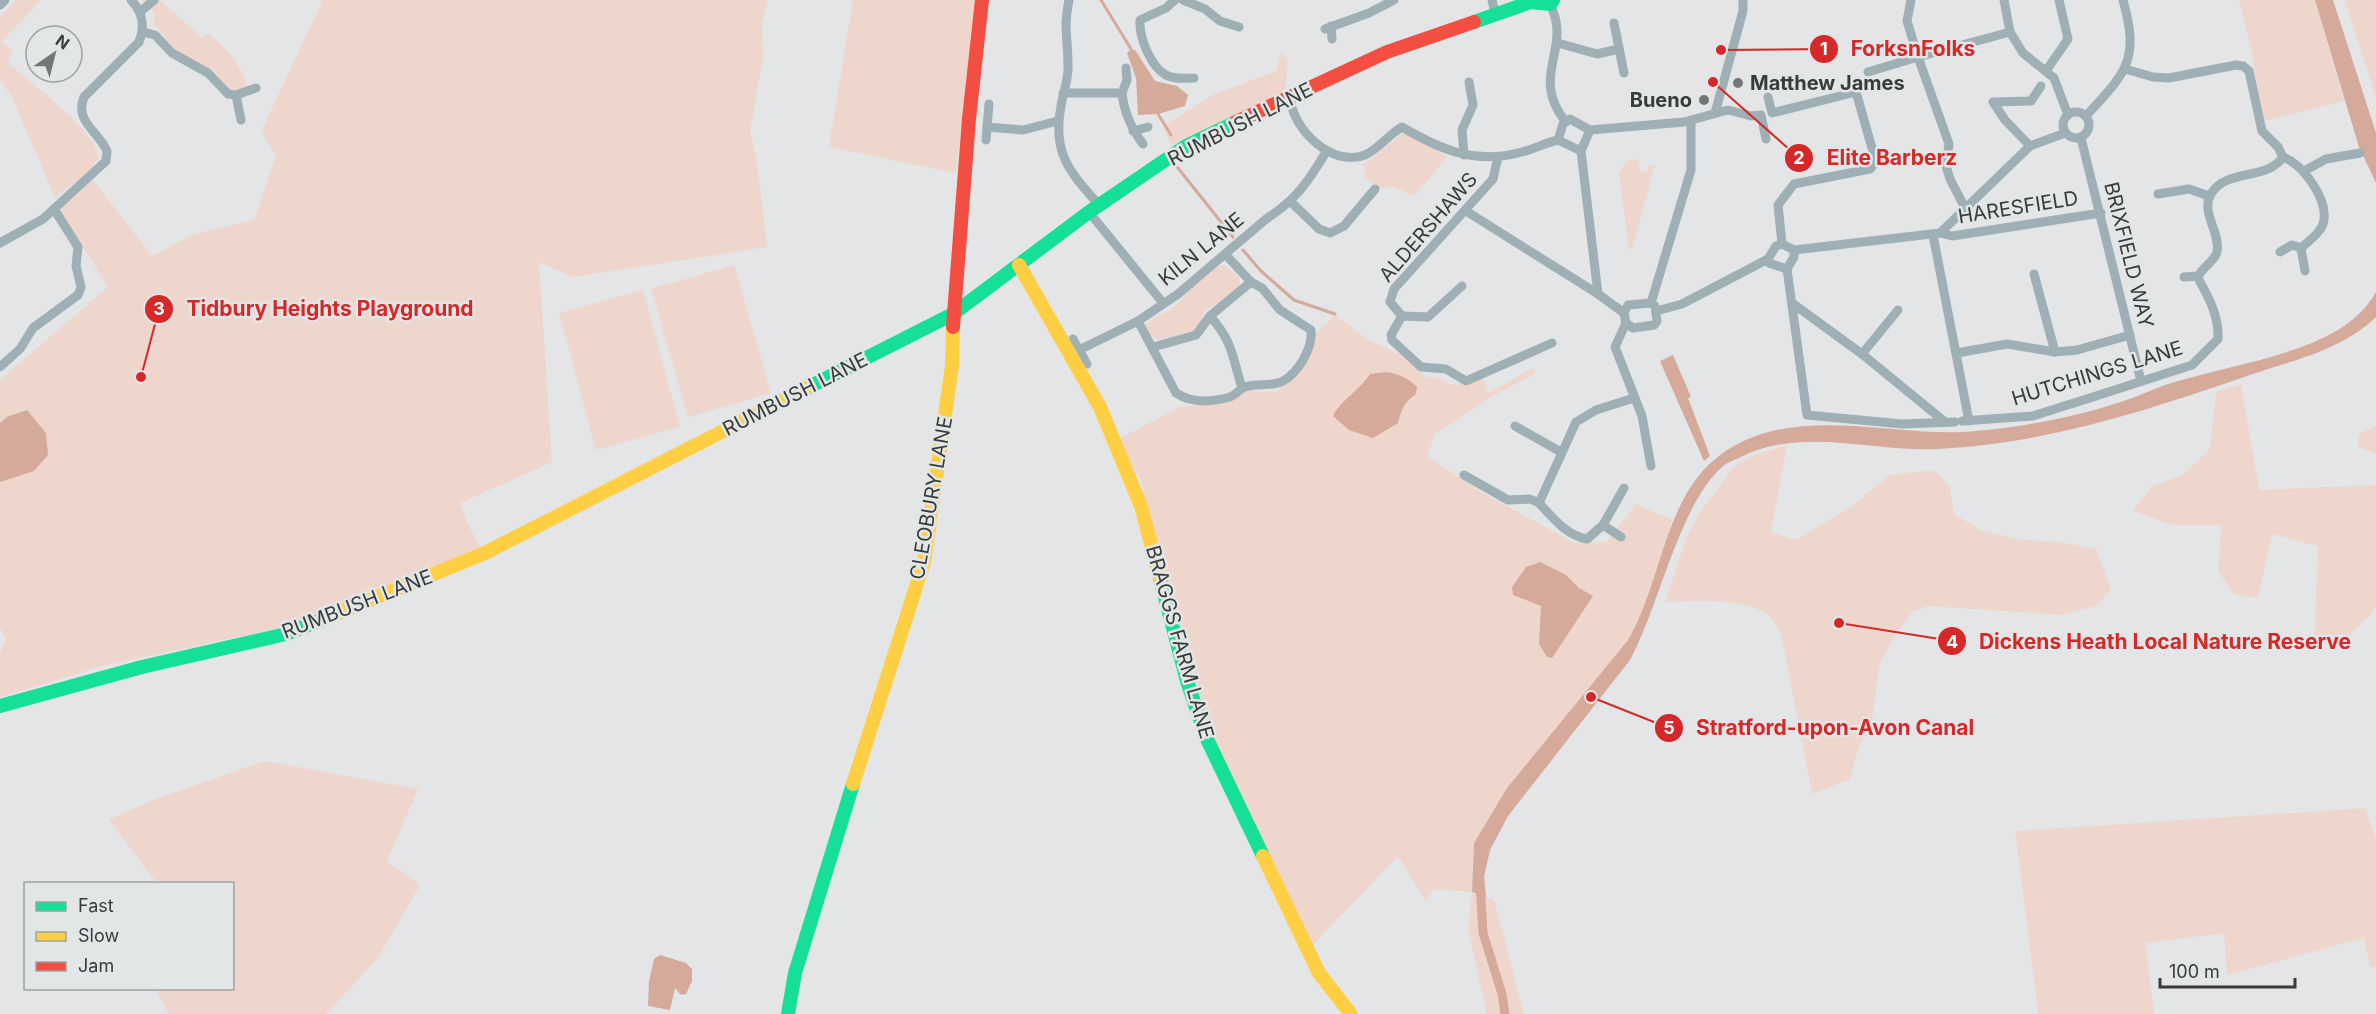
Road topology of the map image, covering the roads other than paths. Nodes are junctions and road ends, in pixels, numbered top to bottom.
1 (5, 0) edge
2 (131, 0) edge
3 (154, 0) edge
4 (982, 0) edge
5 (1069, 0) edge
6 (1175, 0) edge
7 (1183, 0) edge
8 (1394, 0) edge
9 (1743, 0) edge
10 (1911, 0) edge
11 (2004, 0) edge
12 (2058, 0) edge
13 (2123, 0) edge
14 (1552, 2) edge
15 (0, 5) edge
16 (1494, 7) edge
17 (140, 12) junction
18 (1614, 23) dead end
19 (1239, 27) dead end
20 (143, 32) junction
21 (2010, 33) junction
22 (1332, 39) dead end
23 (1558, 43) junction
24 (1619, 48) junction
25 (1918, 57) junction
26 (1126, 68) dead end
27 (2125, 69) junction
28 (1868, 72) dead end
29 (1624, 73) dead end
30 (1194, 78) dead end
31 (2045, 78) junction
32 (1469, 82) dead end
33 (256, 88) dead end
34 (1063, 93) junction
35 (1122, 93) junction
36 (236, 95) junction
37 (1290, 97) junction
38 (1768, 97) dead end
39 (989, 104) dead end
40 (1715, 113) junction
41 (2068, 115) junction
42 (2086, 116) junction
43 (241, 120) dead end
44 (1058, 121) junction
45 (1565, 121) junction
46 (1691, 121) junction
47 (987, 127) junction
48 (1148, 127) dead end
49 (1590, 130) junction
50 (1133, 131) junction
51 (2065, 133) junction
52 (2081, 138) junction
53 (1766, 139) dead end
54 (986, 140) dead end
55 (1558, 140) junction
56 (1143, 144) dead end
57 (2030, 146) junction
58 (1581, 151) junction
59 (1326, 152) junction
60 (2360, 153) dead end
61 (1464, 155) junction
62 (1498, 157) junction
63 (2283, 157) junction
64 (2304, 171) junction
65 (1375, 189) dead end
66 (2158, 194) dead end
67 (2209, 196) junction
68 (1291, 202) junction
69 (1094, 208) junction
70 (1965, 208) junction
71 (54, 209) junction
72 (1466, 211) junction
73 (2101, 213) junction
74 (1319, 229) junction
75 (1937, 234) junction
76 (1312, 237) dead end
77 (0, 243) edge
78 (1782, 244) junction
79 (2301, 248) junction
80 (1794, 250) junction
81 (2280, 252) dead end
82 (1225, 254) junction
83 (1768, 260) junction
84 (1019, 265) junction
85 (1787, 269) junction
86 (2305, 271) dead end
87 (2034, 274) dead end
88 (2199, 276) junction
89 (2184, 277) dead end
90 (1251, 282) junction
91 (1462, 286) dead end
92 (1598, 294) junction
93 (1163, 303) junction
94 (1792, 303) junction
95 (1654, 307) junction
96 (1899, 310) dead end
97 (1624, 313) junction
98 (953, 314) junction
99 (1210, 316) junction
100 (1402, 316) junction
101 (1138, 321) junction
102 (1626, 323) junction
103 (2130, 335) junction
104 (1073, 339) dead end
105 (1552, 343) dead end
106 (1153, 347) junction
107 (1079, 350) junction
108 (2055, 352) junction
109 (1957, 353) junction
110 (1862, 354) junction
111 (1087, 364) dead end
112 (0, 367) edge
113 (2141, 381) junction
114 (1242, 388) junction
115 (1634, 398) junction
116 (1958, 421) junction
117 (1515, 426) dead end
118 (1561, 452) junction
119 (1652, 466) dead end
120 (1464, 475) dead end
121 (1624, 488) dead end
122 (1539, 503) junction
123 (1602, 525) junction
124 (1622, 537) dead end
125 (0, 706) edge
126 (788, 1014) edge
127 (1351, 1014) edge

1 - 15 street
2 - 17 street
3 - 17 street
4 - 98 street, CLEOBURY LANE
5 - 34 street
6 - 30 street
7 - 19 street
8 - 22 street
9 - 40 street
10 - 25 street
11 - 21 street
12 - 31 street
13 - 27 street
14 - 16 street, RUMBUSH LANE
14 - 23 street, RUMBUSH LANE
16 - 37 street, RUMBUSH LANE
17 - 20 street
18 - 24 street
20 - 36 street
20 - 71 street
21 - 25 street
21 - 31 street
23 - 24 street
23 - 45 street, RUMBUSH LANE
24 - 29 street
25 - 28 street
25 - 70 street
26 - 35 street
27 - 42 street
27 - 63 street
31 - 41 street
31 - 57 street
32 - 61 street
33 - 36 street
34 - 35 street
34 - 44 street
35 - 50 street
36 - 43 street
37 - 59 street
37 - 69 street, RUMBUSH LANE
38 - 78 street
39 - 47 street
40 - 46 street
40 - 53 street
41 - 42 street
41 - 51 street
42 - 52 street
44 - 47 street
44 - 69 street
45 - 49 street
45 - 55 street
46 - 49 street
46 - 95 street
47 - 54 street
48 - 50 street
49 - 58 street
50 - 56 street
51 - 52 street
51 - 57 street
52 - 73 street, BRIXFIELD WAY
55 - 58 street
55 - 62 street
57 - 70 street
58 - 92 street
59 - 61 street
59 - 68 street, KILN LANE
60 - 64 street
61 - 62 street
62 - 72 street, ALDERSHAWS
63 - 64 street
63 - 67 street
64 - 79 street
65 - 74 street
66 - 67 street
67 - 88 street
68 - 74 street
68 - 82 street, KILN LANE
69 - 84 street, RUMBUSH LANE
69 - 93 street
70 - 75 street
71 - 77 street
71 - 112 street
72 - 92 street
72 - 100 street, ALDERSHAWS
73 - 75 street, HARESFIELD
73 - 103 street, BRIXFIELD WAY
74 - 76 street
75 - 80 street
75 - 109 street
78 - 80 street
78 - 83 street
79 - 81 street
79 - 86 street
80 - 85 street
82 - 90 street
82 - 93 street, KILN LANE
83 - 85 street
83 - 95 street
84 - 98 street, RUMBUSH LANE
84 - 127 street, BRAGGS FARM LANE
85 - 94 street
87 - 108 street
88 - 89 street
88 - 113 street, HUTCHINGS LANE
90 - 99 street
90 - 114 street
91 - 100 street
92 - 97 street
93 - 101 street, KILN LANE
94 - 110 street
94 - 116 street, HUTCHINGS LANE
95 - 97 street
95 - 102 street
96 - 110 street
97 - 102 street
98 - 125 street, RUMBUSH LANE
98 - 126 street, CLEOBURY LANE
99 - 106 street
99 - 114 street
100 - 105 street
101 - 106 street
101 - 107 street, KILN LANE
102 - 115 street
103 - 108 street
103 - 113 street, BRIXFIELD WAY
104 - 107 street
106 - 114 street
107 - 111 street
108 - 109 street
109 - 116 street
110 - 116 street
113 - 116 street, HUTCHINGS LANE
115 - 118 street
115 - 119 street
117 - 118 street
118 - 122 street
120 - 122 street
121 - 123 street
122 - 123 street
123 - 124 street

